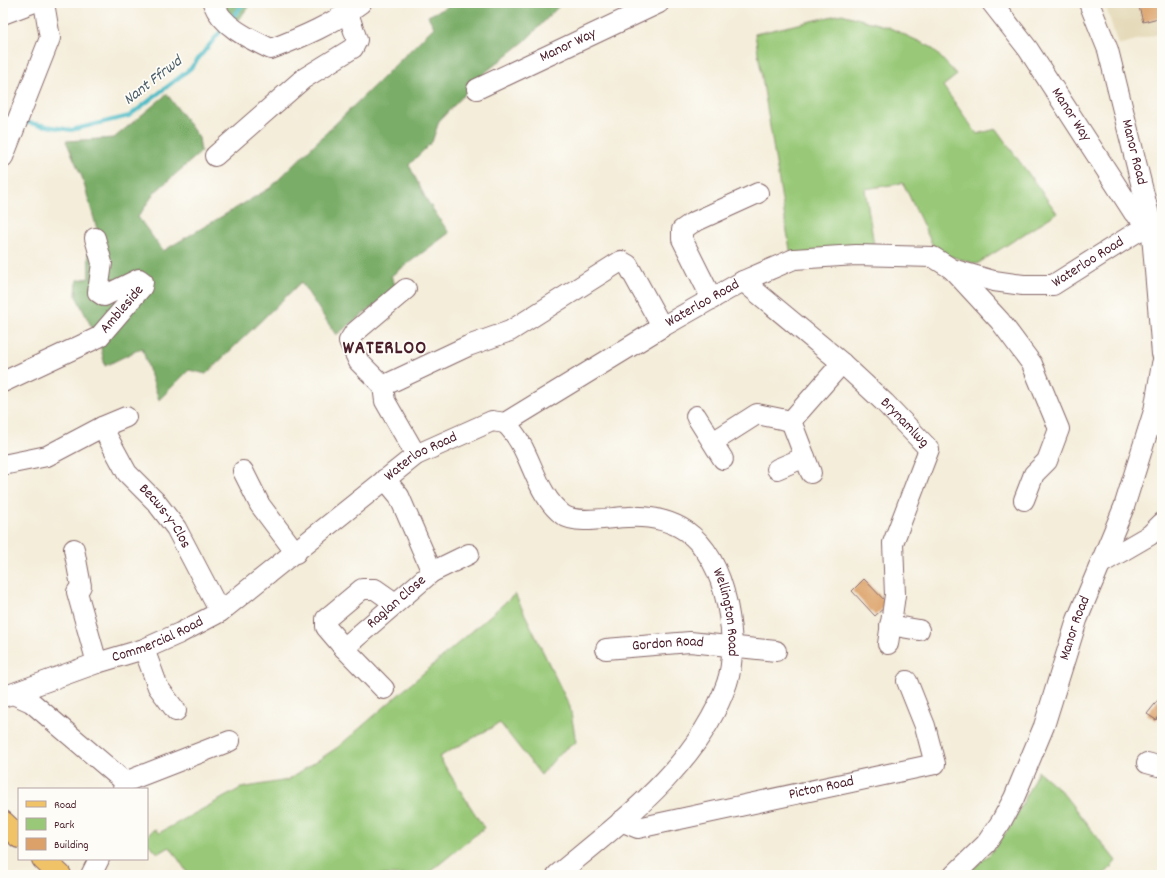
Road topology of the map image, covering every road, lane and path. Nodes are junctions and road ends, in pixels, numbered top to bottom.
1 (32, 3) edge
2 (44, 3) edge
3 (659, 3) edge
4 (992, 3) edge
5 (1089, 3) edge
6 (354, 8) edge
7 (3, 14) edge
8 (223, 16) edge
9 (477, 89) dead end
10 (215, 156) dead end
11 (3, 157) edge
12 (758, 193) dead end
13 (1157, 223) edge
14 (95, 238) dead end
15 (952, 269) junction
16 (743, 281) junction
17 (406, 289) dead end
18 (712, 299) junction
19 (662, 327) junction
20 (1162, 354) edge
21 (842, 363) junction
22 (1162, 364) edge
23 (3, 382) edge
24 (383, 386) junction
25 (696, 416) dead end
26 (126, 417) dead end
27 (791, 421) junction
28 (505, 423) junction
29 (102, 427) junction
30 (416, 455) junction
31 (3, 465) edge
32 (777, 469) dead end
33 (243, 471) dead end
34 (385, 479) junction
35 (1024, 500) dead end
36 (1162, 523) edge
37 (74, 549) dead end
38 (296, 553) junction
39 (469, 554) dead end
40 (1100, 564) junction
41 (432, 572) junction
42 (396, 603) junction
43 (220, 612) junction
44 (919, 630) dead end
45 (733, 645) junction
46 (344, 648) junction
47 (144, 649) junction
48 (606, 649) dead end
49 (776, 651) dead end
50 (97, 663) junction
51 (907, 681) dead end
52 (384, 689) dead end
53 (8, 696) edge
54 (176, 711) dead end
55 (230, 741) dead end
56 (124, 785) edge
57 (621, 821) junction
58 (3, 822) edge
59 (18, 836) edge
60 (44, 860) edge
61 (98, 860) edge
62 (60, 875) edge
63 (91, 875) edge
64 (557, 875) edge
65 (954, 875) edge

1 - 7 street
2 - 11 street
3 - 9 street, Manor Way
4 - 13 street, Manor Way
5 - 13 street, Manor Road
6 - 8 street
6 - 10 street
12 - 18 street
13 - 15 street, Waterloo Road
13 - 20 street, Manor Road
14 - 23 street, Ambleside
15 - 16 street, Waterloo Road
15 - 35 street
16 - 18 street, Waterloo Road
16 - 21 street, Brynamlwg
17 - 24 street
18 - 19 street, Waterloo Road
19 - 24 street
19 - 28 street, Waterloo Road
21 - 27 street
21 - 44 street, Brynamlwg
22 - 40 street, Manor Road
24 - 30 street
25 - 27 street
26 - 29 street
27 - 32 street
28 - 30 street, Waterloo Road
28 - 45 street, Wellington Road
29 - 31 street
29 - 43 street, Becws-y-Clos
30 - 34 street, Waterloo Road
33 - 38 street
34 - 38 street, Waterloo Road
34 - 41 street, Raglan Close
36 - 40 street
37 - 50 street
38 - 43 street, Commercial Road
39 - 41 street
40 - 65 street, Manor Road
41 - 42 street, Raglan Close
42 - 46 street, Raglan Close
42 - 46 street
43 - 47 street, Commercial Road
45 - 48 street, Gordon Road
45 - 49 street, Gordon Road
45 - 57 street, Wellington Road
46 - 52 street
47 - 50 street, Commercial Road
47 - 54 street
50 - 53 street, Commercial Road
51 - 57 street, Picton Road
53 - 56 street
55 - 56 street
57 - 64 street, Wellington Road
58 - 59 main road
60 - 62 main road
61 - 63 street

